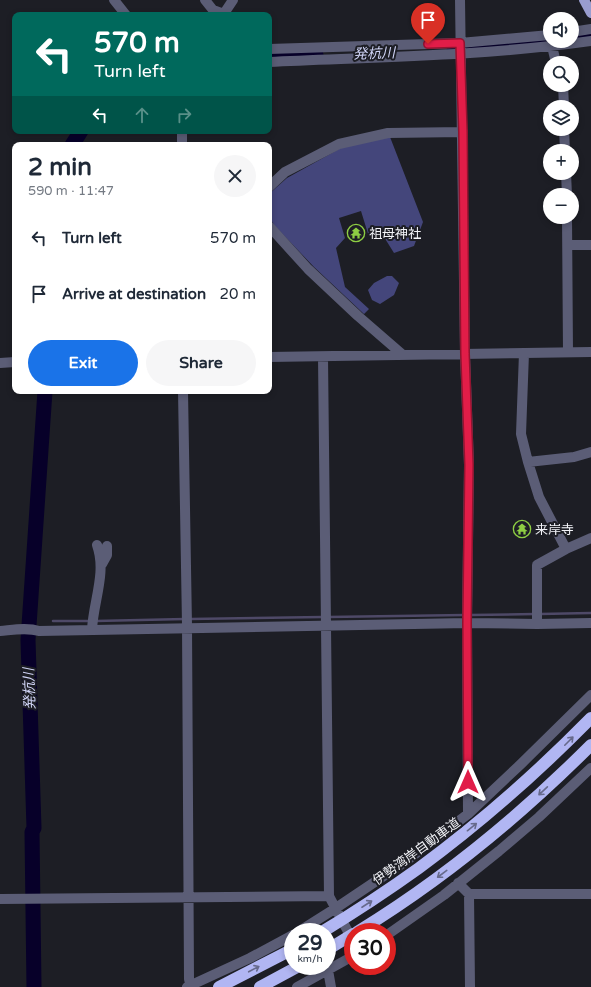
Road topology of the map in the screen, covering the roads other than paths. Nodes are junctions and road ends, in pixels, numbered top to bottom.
1 (114, 0) edge
2 (205, 0) edge
3 (233, 0) edge
4 (460, 0) edge
5 (584, 0) edge
6 (124, 12) edge
7 (217, 12) edge
8 (226, 12) edge
9 (591, 13) edge
10 (591, 29) edge
11 (579, 31) edge
12 (543, 35) edge
13 (591, 41) edge
14 (460, 43) junction
15 (579, 43) edge
16 (543, 47) edge
17 (272, 49) edge
18 (460, 54) junction
19 (272, 62) edge
20 (463, 132) junction
21 (272, 184) edge
22 (567, 224) edge
23 (272, 229) edge
24 (568, 245) junction
25 (591, 245) edge
26 (568, 352) junction
27 (591, 352) edge
28 (524, 353) junction
29 (465, 354) junction
30 (403, 355) junction
31 (272, 357) edge
32 (323, 357) junction
33 (12, 362) edge
34 (0, 363) edge
35 (183, 394) edge
36 (591, 452) edge
37 (528, 462) junction
38 (591, 538) edge
39 (102, 545) dead end
40 (566, 549) junction
41 (467, 622) junction
42 (537, 622) junction
43 (93, 623) junction
44 (591, 623) edge
45 (326, 624) junction
46 (187, 626) junction
47 (0, 631) edge
48 (591, 695) edge
49 (591, 718) edge
50 (591, 745) edge
51 (591, 768) edge
52 (468, 814) junction
53 (458, 883) junction
54 (469, 894) junction
55 (591, 894) edge
56 (329, 896) junction
57 (189, 898) junction
58 (0, 899) edge
59 (336, 908) junction
60 (312, 923) edge
61 (336, 923) edge
62 (371, 923) edge
63 (344, 924) edge
64 (396, 928) edge
65 (284, 940) edge
66 (284, 954) edge
67 (284, 974) edge
68 (319, 975) edge
69 (329, 975) edge
70 (190, 986) edge
71 (219, 987) edge
72 (260, 987) edge
73 (297, 987) edge
74 (331, 987) edge
75 (470, 987) edge

1 - 6 street
2 - 7 street
3 - 8 street
4 - 14 street
5 - 9 main road
10 - 11 street
12 - 14 street
13 - 15 street
14 - 17 street
14 - 18 street
16 - 18 street
18 - 19 street
18 - 20 street
20 - 21 street
20 - 29 street
22 - 24 street
23 - 30 street
24 - 25 street
24 - 26 street
26 - 27 street
26 - 28 street
28 - 29 street
28 - 37 street
29 - 30 street
29 - 41 street
30 - 32 street
31 - 32 street
32 - 45 street
33 - 34 street
35 - 46 street
36 - 37 street
37 - 40 street
38 - 40 street
39 - 43 street
40 - 42 street
41 - 42 street
41 - 45 street
41 - 52 street
42 - 44 street
43 - 46 street
43 - 47 street
45 - 46 street
45 - 56 street
46 - 57 street
48 - 52 street
61 -> 49 highway, 伊勢湾岸自動車道, bridge
50 -> 62 highway
51 - 53 street
52 - 59 street
53 - 54 street
53 - 64 street
54 - 55 street
54 - 75 street
56 - 57 street
56 - 59 street
57 - 58 street
57 - 70 street
59 - 60 street
59 - 63 street
65 - 70 street
71 -> 66 highway
67 - 72 highway
68 - 73 street
69 - 74 street

